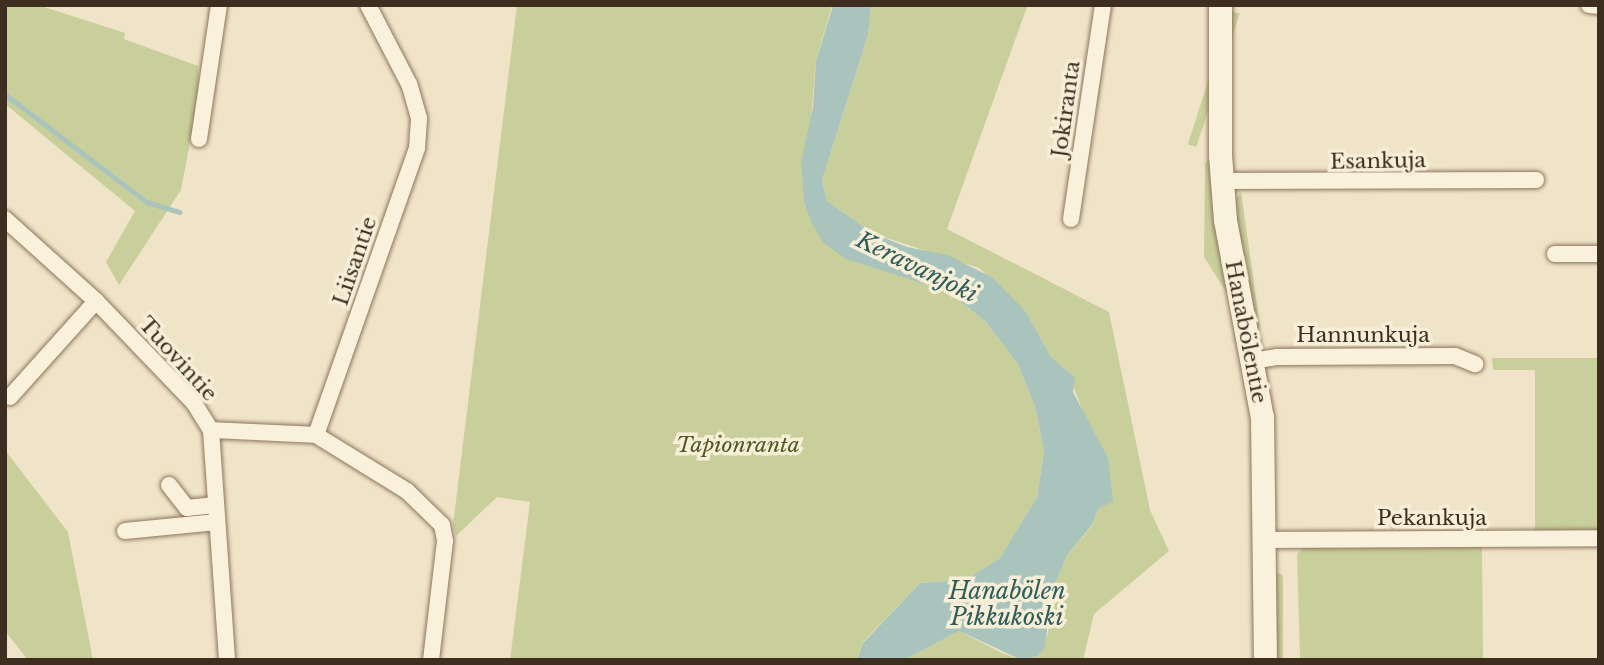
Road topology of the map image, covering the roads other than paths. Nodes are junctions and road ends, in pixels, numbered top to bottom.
1 (219, 5) edge
2 (368, 5) edge
3 (1103, 5) edge
4 (1220, 5) edge
5 (1589, 5) edge
6 (1599, 6) edge
7 (200, 139) dead end
8 (1536, 180) dead end
9 (1222, 181) junction
10 (5, 219) edge
11 (1071, 219) dead end
12 (1555, 254) dead end
13 (1599, 254) edge
14 (96, 301) junction
15 (1252, 361) junction
16 (1475, 363) dead end
17 (10, 397) dead end
18 (211, 430) junction
19 (316, 435) junction
20 (169, 485) dead end
21 (217, 514) junction
22 (125, 531) dead end
23 (1599, 538) edge
24 (1266, 540) junction
25 (227, 660) edge
26 (431, 660) edge
27 (1265, 660) edge

1 - 7 street
2 - 19 street, Liisantie
3 - 11 street, Jokiranta
4 - 9 street, Hanabölentie
5 - 6 street
8 - 9 street, Esankuja
9 - 15 street, Hanabölentie
10 - 14 street, Tuovintie
12 - 13 street
14 - 17 street
14 - 18 street, Tuovintie
15 - 16 street, Hannunkuja
15 - 24 street, Hanabölentie
18 - 19 street
18 - 21 street, Tuovintie
19 - 26 street
20 - 21 street
21 - 22 street
21 - 25 street, Tuovintie
23 - 24 street, Pekankuja
24 - 27 street, Hanabölentie

